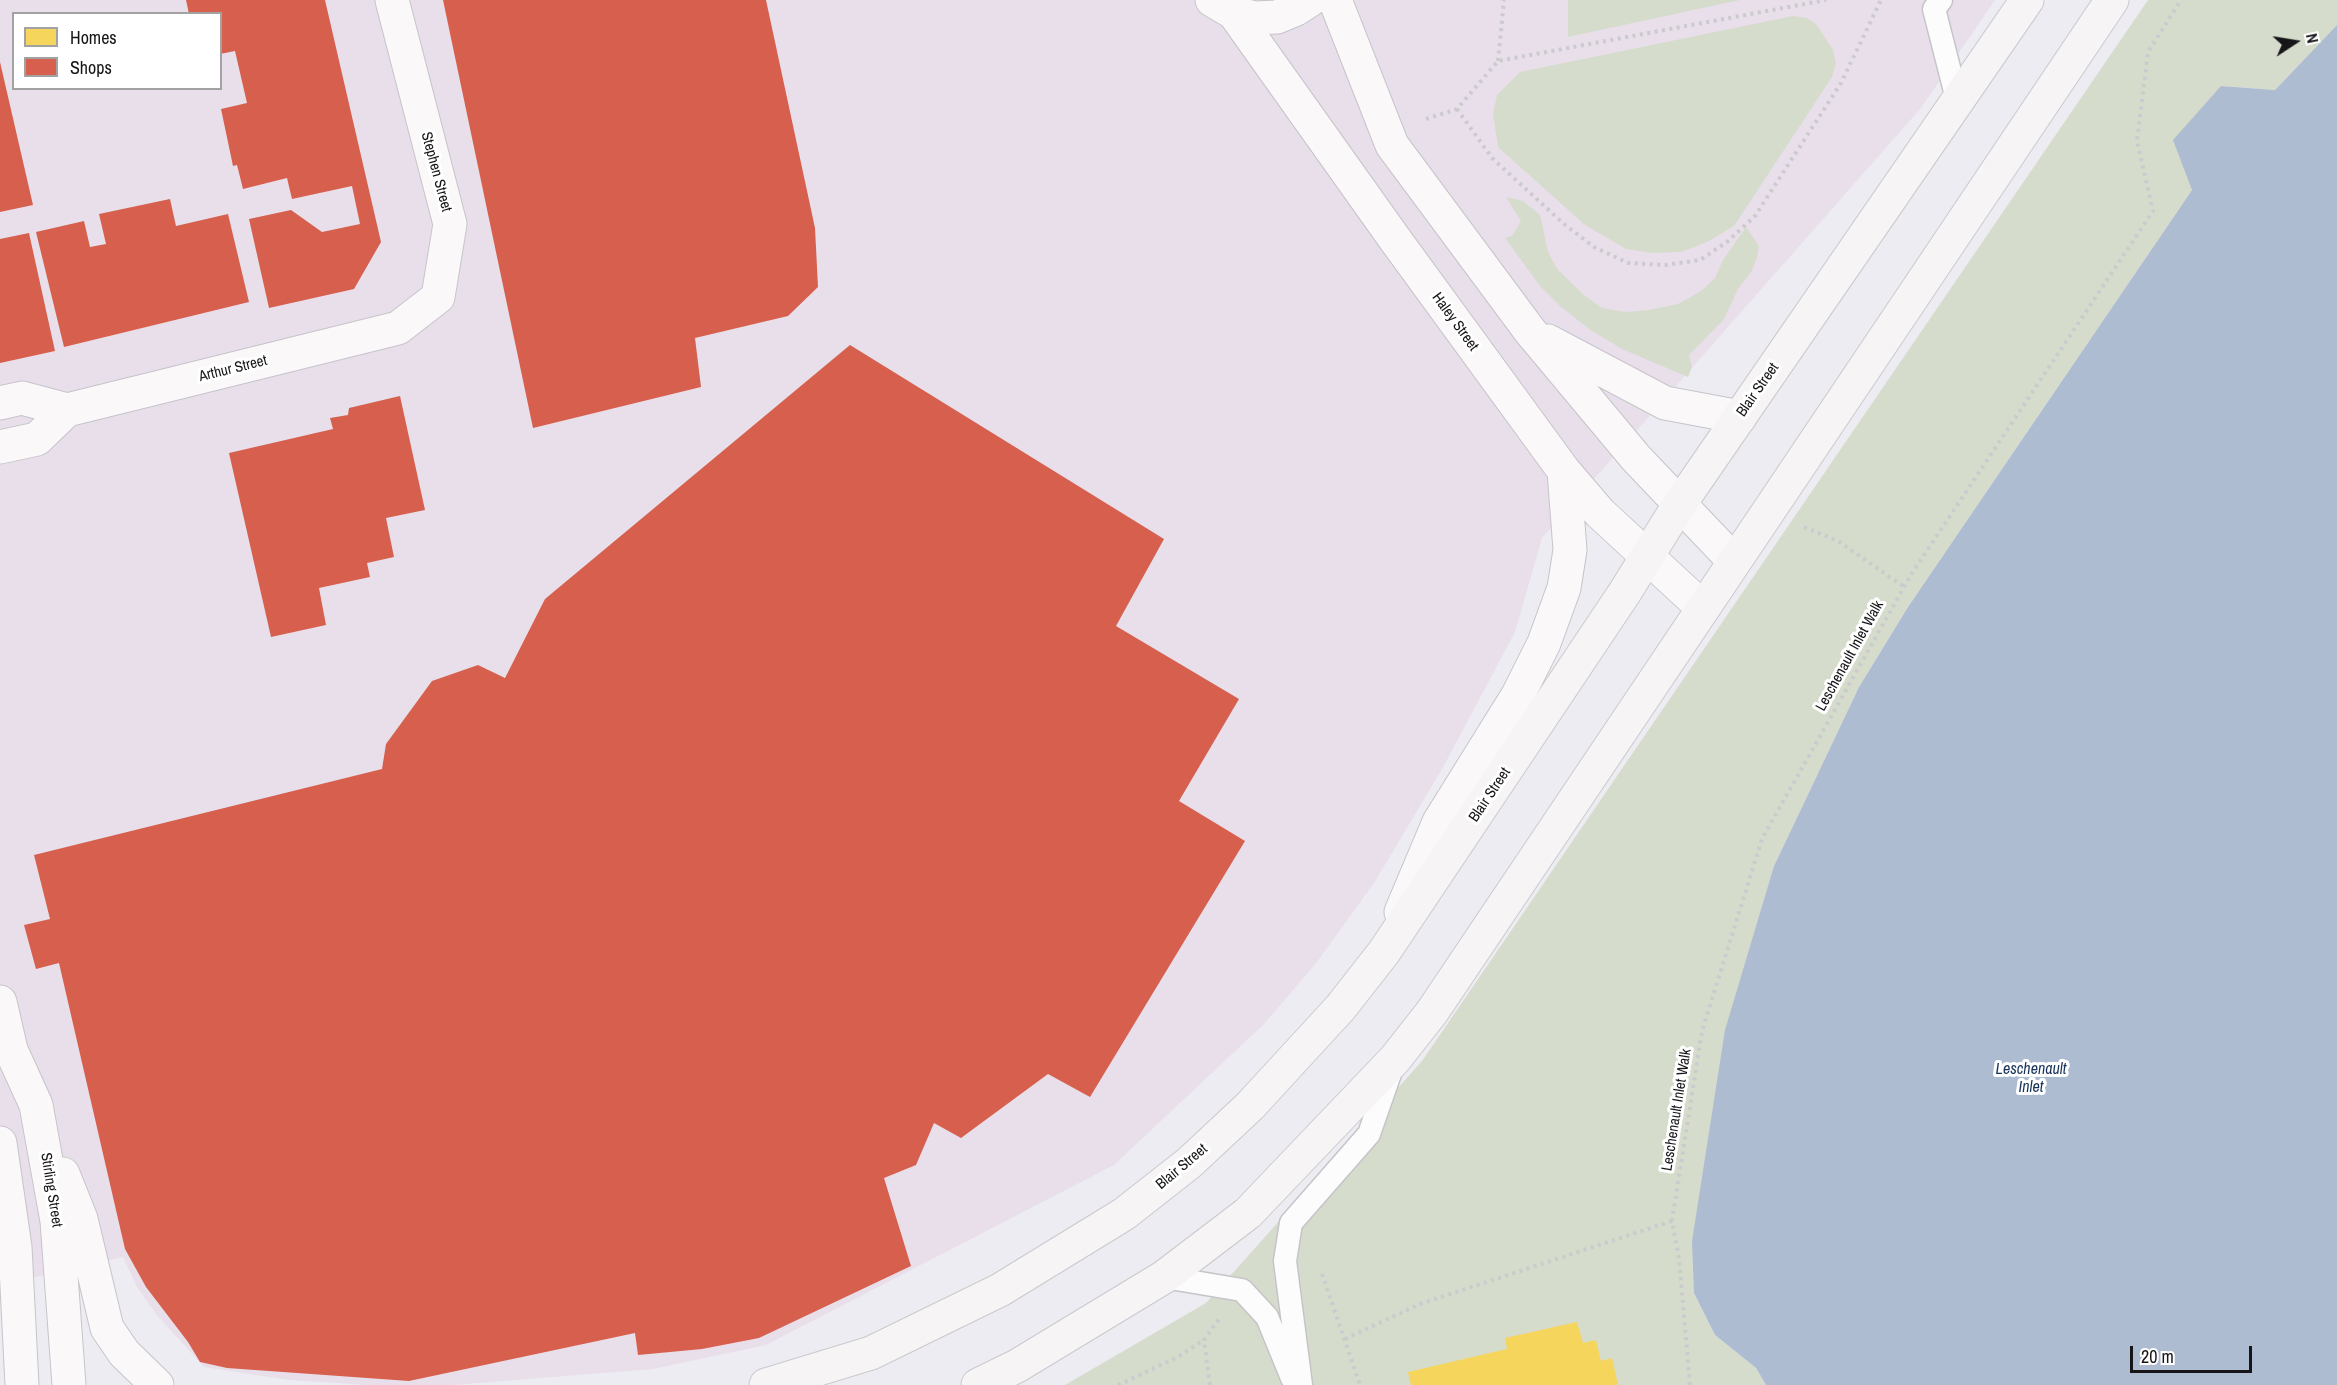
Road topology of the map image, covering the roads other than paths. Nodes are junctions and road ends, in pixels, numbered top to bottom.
1 (392, 0) edge
2 (1310, 0) edge
3 (1335, 0) edge
4 (1941, 0) edge
5 (2027, 0) edge
6 (2112, 0) edge
7 (1223, 7) edge
8 (1958, 103) junction
9 (398, 328) joint
10 (1530, 331) junction
11 (0, 403) edge
12 (67, 410) junction
13 (1740, 417) junction
14 (0, 447) edge
15 (1564, 471) junction
16 (1680, 505) junction
17 (1646, 555) junction
18 (1734, 561) junction
19 (1703, 608) junction
20 (1384, 952) junction
21 (0, 1002) edge
22 (1395, 1059) junction
23 (36, 1105) junction
24 (0, 1143) edge
25 (1164, 1277) junction
26 (9, 1310) edge
27 (22, 1385) edge
28 (69, 1385) edge
29 (157, 1385) edge
30 (766, 1385) edge
31 (978, 1385) edge
32 (1296, 1385) edge
33 (1300, 1385) edge

1 - 9 street, Stephen Street
2 - 7 street
3 - 10 street
4 - 8 lane
5 - 8 main road, Blair Street
6 - 18 main road
7 - 15 street, Haley Street
8 - 13 main road, Blair Street
9 - 12 street, Arthur Street
10 - 13 street
10 - 16 street
11 - 12 street, Arthur Street
12 - 14 street
13 - 16 main road, Blair Street
15 - 17 street, Haley Street
15 - 20 street
16 - 17 main road, Blair Street
16 - 18 street
17 - 19 street, Haley Street
17 - 20 main road, Blair Street
18 - 19 main road
19 - 22 main road
20 - 30 main road, Blair Street
21 - 23 street, Stirling Street
22 - 25 main road
22 - 33 lane
23 - 28 street, Stirling Street
23 - 29 street
24 - 26 street
25 - 31 main road
25 - 32 lane
26 - 27 street

